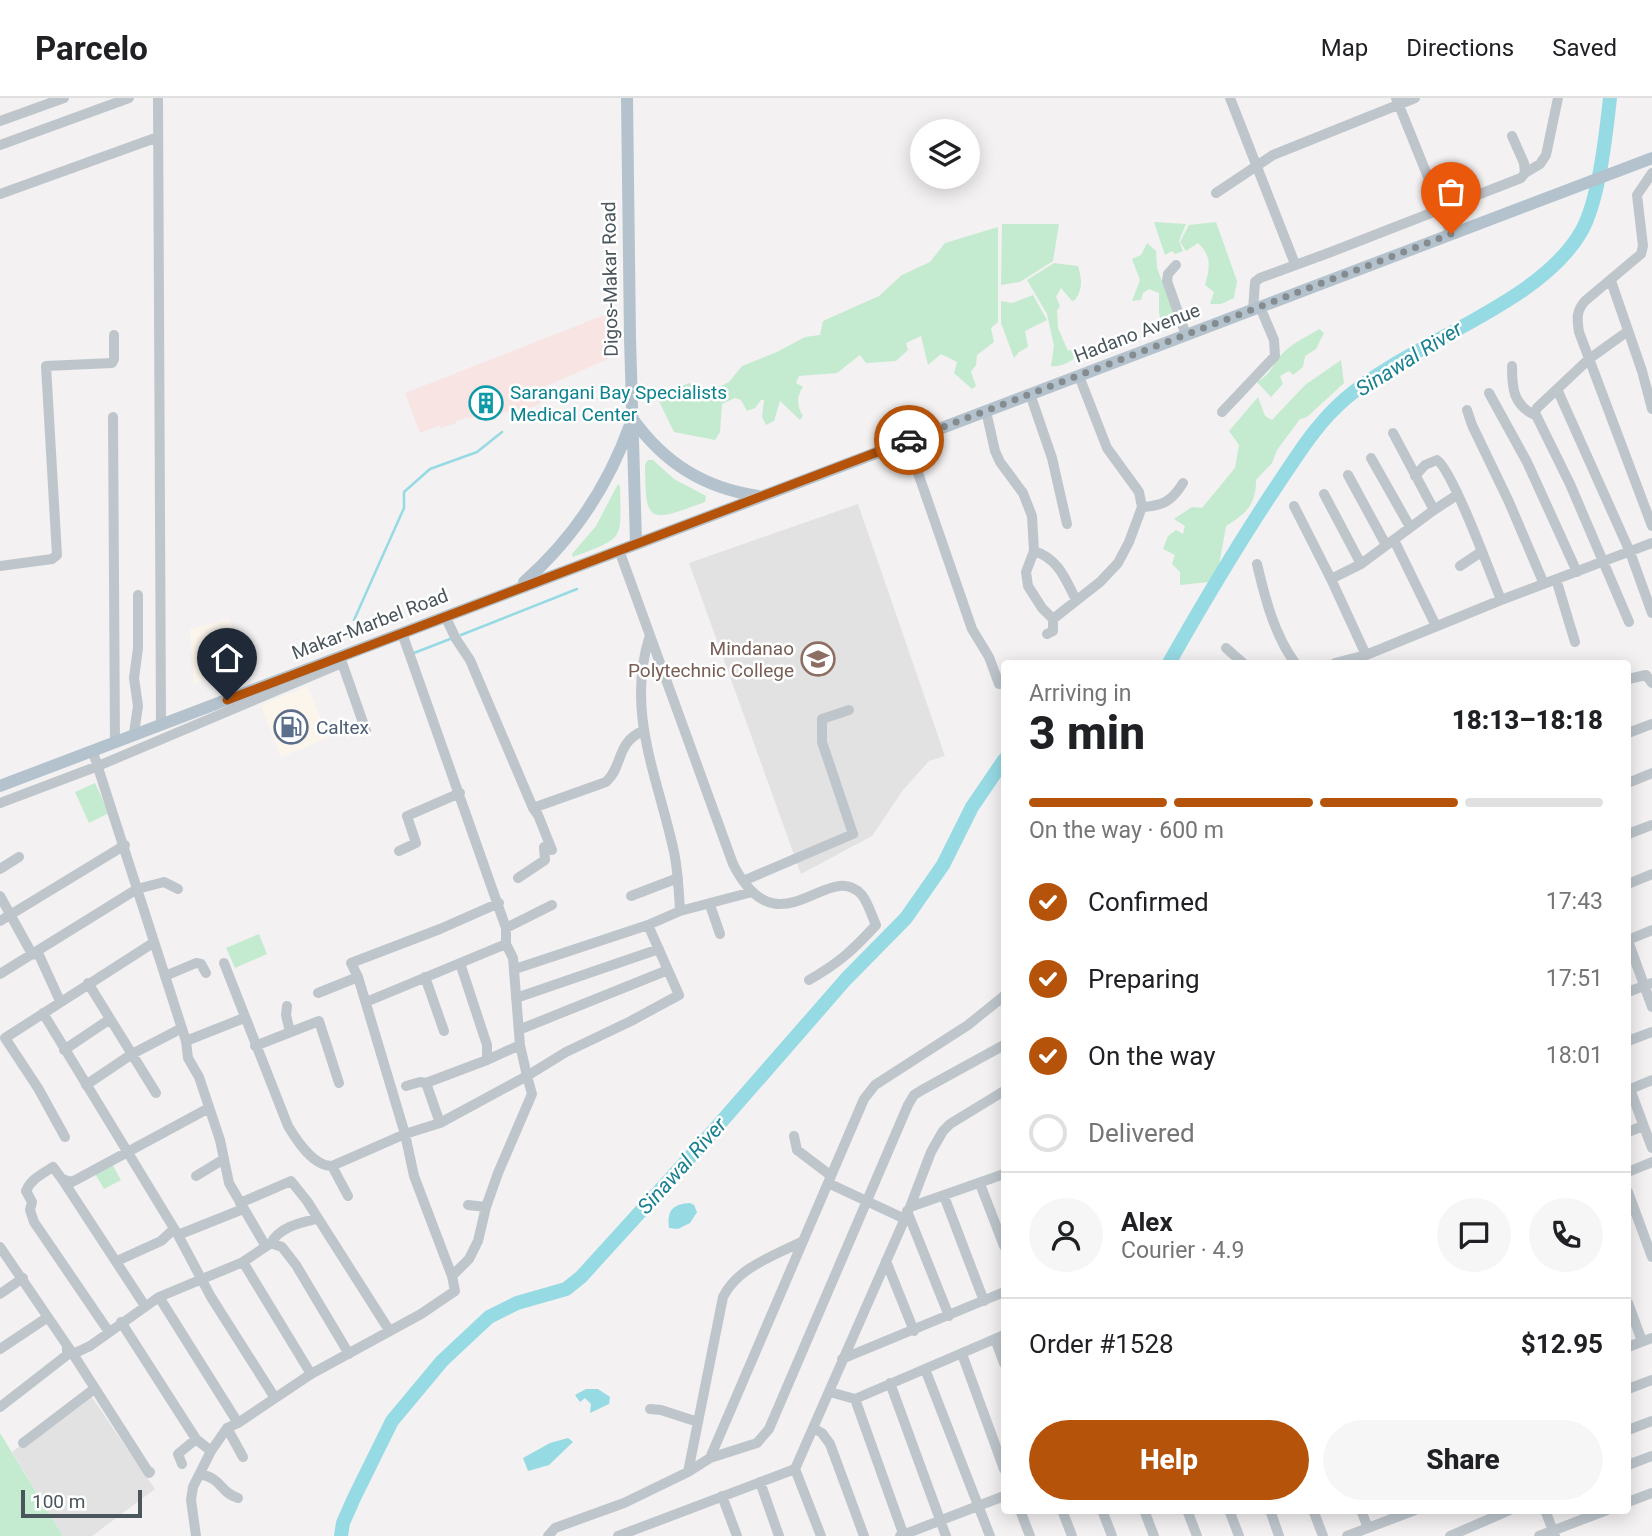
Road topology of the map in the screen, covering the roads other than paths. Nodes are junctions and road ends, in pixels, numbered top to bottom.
1 (64, 98) edge
2 (129, 98) edge
3 (158, 98) edge
4 (627, 98) edge
5 (1230, 98) edge
6 (1415, 98) edge
7 (1558, 98) edge
8 (1397, 101) edge
9 (0, 121) edge
10 (1512, 136) dead end
11 (158, 137) junction
12 (0, 145) edge
13 (1652, 158) edge
14 (1256, 165) junction
15 (1525, 173) junction
16 (1652, 173) edge
17 (1216, 193) dead end
18 (0, 194) edge
19 (1441, 208) junction
20 (1451, 234) junction
21 (1295, 264) junction
22 (1176, 265) dead end
23 (1611, 281) junction
24 (1256, 308) junction
25 (1628, 331) junction
26 (114, 335) dead end
27 (1186, 335) junction
28 (1589, 359) junction
29 (1512, 366) dead end
30 (1079, 376) junction
31 (1558, 389) junction
32 (1489, 393) dead end
33 (1030, 394) junction
34 (1652, 409) edge
35 (1467, 410) dead end
36 (986, 411) junction
37 (1222, 412) dead end
38 (1535, 415) junction
39 (113, 417) dead end
40 (632, 418) junction
41 (1393, 433) dead end
42 (907, 441) junction
43 (1371, 458) dead end
44 (1348, 475) dead end
45 (1415, 476) junction
46 (1183, 483) dead end
47 (1324, 494) dead end
48 (1457, 495) junction
49 (760, 496) junction
50 (1294, 506) dead end
51 (1142, 507) junction
52 (1434, 510) junction
53 (1067, 524) dead end
54 (1652, 526) edge
55 (1410, 527) junction
56 (1390, 542) junction
57 (636, 543) junction
58 (1652, 544) edge
59 (619, 550) junction
60 (1034, 551) junction
61 (1481, 552) junction
62 (1630, 552) junction
63 (1603, 563) junction
64 (1257, 564) dead end
65 (1361, 564) junction
66 (0, 566) edge
67 (1461, 566) dead end
68 (1577, 572) junction
69 (1331, 579) junction
70 (1556, 579) junction
71 (1544, 584) junction
72 (516, 589) junction
73 (138, 595) dead end
74 (1076, 600) junction
75 (1501, 600) junction
76 (1652, 612) edge
77 (445, 616) junction
78 (1054, 619) junction
79 (1629, 622) dead end
80 (1436, 626) junction
81 (402, 633) junction
82 (650, 634) junction
83 (1047, 634) dead end
84 (1576, 642) dead end
85 (1226, 648) dead end
86 (1366, 655) junction
87 (341, 660) junction
88 (1240, 660) edge
89 (1292, 660) edge
90 (1354, 660) edge
91 (1631, 678) edge
92 (1652, 683) edge
93 (999, 684) dead end
94 (849, 710) dead end
95 (1652, 724) edge
96 (161, 725) junction
97 (366, 731) dead end
98 (643, 732) junction
99 (1631, 732) edge
100 (130, 738) junction
101 (115, 743) junction
102 (93, 752) junction
103 (98, 766) junction
104 (1652, 773) edge
105 (1631, 782) edge
106 (0, 786) edge
107 (460, 793) junction
108 (0, 803) edge
109 (533, 808) junction
110 (1652, 825) edge
111 (1631, 833) edge
112 (125, 845) junction
113 (399, 851) dead end
114 (19, 857) dead end
115 (0, 869) edge
116 (1652, 874) edge
117 (518, 878) dead end
118 (678, 878) junction
119 (743, 881) junction
120 (1631, 883) edge
121 (136, 889) junction
122 (178, 889) dead end
123 (752, 892) junction
124 (0, 896) edge
125 (631, 896) dead end
126 (499, 903) junction
127 (552, 905) dead end
128 (710, 905) junction
129 (680, 911) junction
130 (10, 915) junction
131 (0, 921) edge
132 (648, 925) junction
133 (506, 928) junction
134 (1652, 930) edge
135 (720, 934) dead end
136 (1631, 939) edge
137 (153, 943) junction
138 (506, 944) junction
139 (1631, 947) edge
140 (659, 949) junction
141 (33, 954) junction
142 (224, 963) dead end
143 (460, 963) junction
144 (515, 969) junction
145 (668, 970) junction
146 (206, 973) dead end
147 (0, 974) edge
148 (165, 976) junction
149 (358, 977) junction
150 (425, 977) junction
151 (809, 979) dead end
152 (88, 984) junction
153 (1648, 984) edge
154 (1631, 991) edge
155 (318, 993) dead end
156 (516, 998) junction
157 (1001, 998) edge
158 (60, 1002) junction
159 (366, 1002) junction
160 (287, 1006) dead end
161 (1652, 1007) edge
162 (43, 1013) junction
163 (244, 1018) junction
164 (110, 1019) junction
165 (182, 1028) junction
166 (521, 1029) junction
167 (444, 1031) dead end
168 (290, 1032) junction
169 (1652, 1032) edge
170 (1631, 1040) edge
171 (186, 1041) junction
172 (255, 1045) junction
173 (520, 1045) junction
174 (1001, 1047) edge
175 (64, 1050) junction
176 (132, 1054) junction
177 (487, 1059) junction
178 (527, 1076) junction
179 (1652, 1080) edge
180 (339, 1083) dead end
181 (426, 1083) junction
182 (86, 1085) junction
183 (405, 1086) dead end
184 (1631, 1088) edge
185 (156, 1093) dead end
186 (1001, 1093) edge
187 (1631, 1094) edge
188 (209, 1108) junction
189 (440, 1123) junction
190 (1643, 1126) junction
191 (1631, 1131) edge
192 (405, 1134) junction
193 (794, 1136) dead end
194 (65, 1137) dead end
195 (1652, 1148) edge
196 (126, 1153) junction
197 (224, 1159) junction
198 (1652, 1162) edge
199 (332, 1166) junction
200 (1631, 1171) edge
201 (1001, 1175) edge
202 (196, 1176) dead end
203 (62, 1179) junction
204 (829, 1179) junction
205 (980, 1184) junction
206 (348, 1196) dead end
207 (944, 1196) junction
208 (1631, 1200) edge
209 (868, 1202) junction
210 (468, 1205) dead end
211 (241, 1206) junction
212 (485, 1207) junction
213 (907, 1212) junction
214 (316, 1219) junction
215 (176, 1232) junction
216 (1001, 1239) edge
217 (803, 1241) junction
218 (268, 1244) junction
219 (0, 1247) edge
220 (1652, 1257) edge
221 (117, 1261) junction
222 (886, 1261) junction
223 (243, 1262) junction
224 (452, 1276) junction
225 (23, 1278) junction
226 (202, 1280) junction
227 (1001, 1293) edge
228 (0, 1294) edge
229 (159, 1297) junction
230 (984, 1301) junction
231 (145, 1306) junction
232 (1631, 1309) edge
233 (48, 1317) junction
234 (949, 1317) junction
235 (121, 1322) junction
236 (389, 1330) junction
237 (914, 1331) junction
238 (109, 1332) junction
239 (1000, 1337) edge
240 (1647, 1339) edge
241 (0, 1349) edge
242 (70, 1350) junction
243 (349, 1354) junction
244 (962, 1354) junction
245 (842, 1359) junction
246 (925, 1369) junction
247 (311, 1374) junction
248 (1652, 1380) edge
249 (890, 1383) junction
250 (1631, 1388) edge
251 (94, 1389) junction
252 (830, 1392) junction
253 (275, 1398) junction
254 (855, 1399) junction
255 (0, 1407) edge
256 (650, 1409) dead end
257 (1652, 1421) edge
258 (698, 1422) junction
259 (237, 1423) junction
260 (227, 1427) junction
261 (813, 1428) junction
262 (1631, 1429) edge
263 (196, 1439) junction
264 (23, 1443) dead end
265 (211, 1451) junction
266 (1652, 1456) edge
267 (243, 1457) dead end
268 (710, 1458) junction
269 (1001, 1460) edge
270 (182, 1464) dead end
271 (1631, 1464) edge
272 (795, 1469) junction
273 (150, 1472) dead end
274 (688, 1472) junction
275 (200, 1474) junction
276 (760, 1482) junction
277 (1652, 1493) edge
278 (722, 1496) junction
279 (1001, 1497) edge
280 (237, 1498) dead end
281 (1631, 1501) edge
282 (978, 1506) junction
283 (1022, 1514) edge
284 (1064, 1514) edge
285 (1103, 1514) edge
286 (1146, 1514) edge
287 (1189, 1514) edge
288 (1231, 1514) edge
289 (1271, 1514) edge
290 (1315, 1514) edge
291 (1363, 1514) edge
292 (1405, 1514) edge
293 (1501, 1514) edge
294 (1547, 1514) edge
295 (1598, 1514) edge
296 (940, 1520) junction
297 (1368, 1528) junction
298 (1554, 1533) edge
299 (733, 1535) edge
300 (196, 1536) edge
301 (548, 1536) edge
302 (618, 1536) edge
303 (779, 1536) edge
304 (821, 1536) edge
305 (864, 1536) edge
306 (903, 1536) edge
307 (946, 1536) edge
308 (989, 1536) edge
309 (1030, 1536) edge
310 (1072, 1536) edge
311 (1112, 1536) edge
312 (1154, 1536) edge
313 (1197, 1536) edge
314 (1239, 1536) edge
315 (1279, 1536) edge
316 (1323, 1536) edge
317 (1347, 1536) edge
318 (1450, 1536) edge
319 (1539, 1536) edge

1 - 9 street
2 - 12 street
3 - 11 street
4 - 40 main road, Digos-Makar Road
5 - 14 street
6 - 8 street
7 - 15 street
8 - 14 street
8 - 19 street
10 - 15 street
11 - 18 street
11 - 96 street
13 - 20 main road, Hadano Avenue
14 - 17 street
14 - 21 street
15 - 19 street
16 - 23 street
19 - 20 street
19 - 21 street
20 - 24 main road, Hadano Avenue
21 - 24 street
22 - 27 street
23 - 25 street
23 - 28 street
24 - 27 main road, Hadano Avenue
24 - 37 street
25 - 28 street
25 - 34 street
26 - 66 street
27 - 30 main road, Hadano Avenue
28 - 31 street
28 - 54 street
29 - 38 street
30 - 33 main road, Hadano Avenue
30 - 51 street
31 - 38 street
31 - 62 street
32 - 68 street
33 - 36 main road, Hadano Avenue
33 - 53 street
35 - 71 street
36 - 42 main road, Hadano Avenue
36 - 60 street
38 - 63 street
39 - 101 street
40 - 49 main road
40 - 57 main road, Digos-Makar Road
40 - 72 main road
41 - 45 street
42 - 49 main road, Hadano Avenue
42 - 93 street
43 - 55 street
44 - 56 street
45 - 48 street
45 - 52 street
46 - 51 street
47 - 65 street
48 - 52 street
48 - 61 street
49 - 57 main road, Hadano Avenue
50 - 69 street
51 - 74 street
52 - 55 street
55 - 56 street
56 - 65 street
56 - 80 street
57 - 59 main road, Makar-Marbel Road
58 - 62 street
59 - 72 main road, Makar-Marbel Road
59 - 82 street
60 - 74 street
60 - 78 street
61 - 67 street
61 - 75 street
62 - 63 street
62 - 76 street
63 - 68 street
63 - 79 street
64 - 89 street
65 - 69 street
68 - 70 street
69 - 86 street
70 - 71 street
70 - 84 street
71 - 75 street
72 - 77 main road, Makar-Marbel Road
73 - 100 street
74 - 78 street
75 - 80 street
77 - 81 main road, Makar-Marbel Road
77 - 109 street
78 - 83 street
80 - 86 street
81 - 87 main road, Makar-Marbel Road
81 - 107 street
82 - 98 street
82 - 119 street
85 - 88 street
86 - 90 street
87 - 96 main road, Makar-Marbel Road
87 - 97 street
87 - 103 street
91 - 92 street
94 - 119 street
95 - 99 street
96 - 100 main road, Makar-Marbel Road
98 - 109 street
98 - 118 street
100 - 101 main road, Makar-Marbel Road
101 - 102 main road, Makar-Marbel Road
102 - 103 street
102 - 106 main road, Makar-Marbel Road
103 - 108 street
103 - 112 street
104 - 105 street
107 - 113 street
107 - 126 street
109 - 117 street
110 - 111 street
112 - 121 street
112 - 130 street
114 - 115 street
116 - 120 street
118 - 125 street
118 - 129 street
119 - 123 street
121 - 122 street
121 - 137 street
121 - 141 street
123 - 128 street
123 - 151 street
124 - 130 street
126 - 133 street
126 - 149 street
127 - 133 street
128 - 129 street
128 - 135 street
129 - 132 street
130 - 131 street
130 - 141 street
132 - 140 street
132 - 144 street
133 - 138 street
134 - 136 street
137 - 148 street
137 - 152 street
138 - 143 street
138 - 144 street
139 - 153 street
140 - 145 street
140 - 156 street
141 - 147 street
141 - 158 street
142 - 163 street
143 - 150 street
143 - 177 street
144 - 156 street
145 - 166 street
145 - 178 street
146 - 148 street
148 - 165 street
149 - 155 street
149 - 159 street
150 - 159 street
150 - 167 street
152 - 158 street
152 - 164 street
153 - 154 street
153 - 161 street
156 - 166 street
157 - 204 street
158 - 162 street
159 - 192 street
160 - 168 street
162 - 175 street
162 - 194 street
163 - 171 street
163 - 172 street
164 - 175 street
164 - 176 street
165 - 171 street
165 - 176 street
166 - 173 street
168 - 172 street
168 - 180 street
169 - 170 street
171 - 188 street
172 - 199 street
173 - 177 street
173 - 178 street
174 - 209 street
175 - 182 street
176 - 182 street
176 - 185 street
177 - 181 street
178 - 189 street
178 - 212 street
179 - 184 street
181 - 183 street
181 - 189 street
182 - 196 street
186 - 213 street
187 - 190 street
188 - 196 street
188 - 197 street
189 - 192 street
190 - 191 street
190 - 195 street
192 - 199 street
192 - 224 street
193 - 204 street
196 - 203 street
196 - 215 street
197 - 202 street
197 - 211 street
198 - 200 street
199 - 206 street
201 - 205 street
203 - 221 street
203 - 238 street
204 - 209 street
204 - 217 street
205 - 207 street
205 - 216 street
207 - 213 street
207 - 230 street
208 - 220 street
209 - 213 street
209 - 268 street
210 - 212 street
211 - 214 street
211 - 215 street
211 - 218 street
212 - 224 street
213 - 222 street
213 - 234 street
214 - 218 street
214 - 236 street
215 - 221 street
215 - 226 street
217 - 258 street
217 - 268 street
218 - 223 street
218 - 243 street
219 - 225 street
221 - 231 street
222 - 237 street
222 - 245 street
223 - 226 street
223 - 247 street
224 - 236 street
225 - 228 street
225 - 233 street
226 - 229 street
226 - 253 street
227 - 230 street
229 - 231 street
229 - 259 street
230 - 234 street
231 - 235 street
232 - 240 street
233 - 241 street
233 - 242 street
234 - 237 street
235 - 238 street
235 - 263 street
236 - 243 street
237 - 245 street
238 - 242 street
239 - 244 street
242 - 251 street
242 - 255 street
243 - 247 street
244 - 246 street
244 - 269 street
245 - 252 street
246 - 249 street
246 - 282 street
247 - 253 street
248 - 250 street
249 - 254 street
249 - 296 street
251 - 264 street
251 - 273 street
252 - 254 street
252 - 261 street
253 - 259 street
254 - 306 street
256 - 258 street
257 - 262 street
258 - 274 street
259 - 260 street
260 - 265 street
260 - 267 street
261 - 272 street
261 - 305 street
263 - 265 street
263 - 270 street
265 - 275 street
266 - 271 street
268 - 274 street
272 - 276 street
272 - 304 street
274 - 301 street
275 - 280 street
275 - 300 street
276 - 278 street
276 - 303 street
277 - 281 street
278 - 299 street
278 - 302 street
279 - 282 street
282 - 296 street
282 - 308 street
283 - 309 street
284 - 310 street
285 - 311 street
286 - 312 street
287 - 313 street
288 - 314 street
289 - 315 street
290 - 316 street
291 - 297 street
292 - 297 street
293 - 318 street
294 - 298 street
295 - 298 street
296 - 306 street
296 - 307 street
297 - 317 street
298 - 319 street

